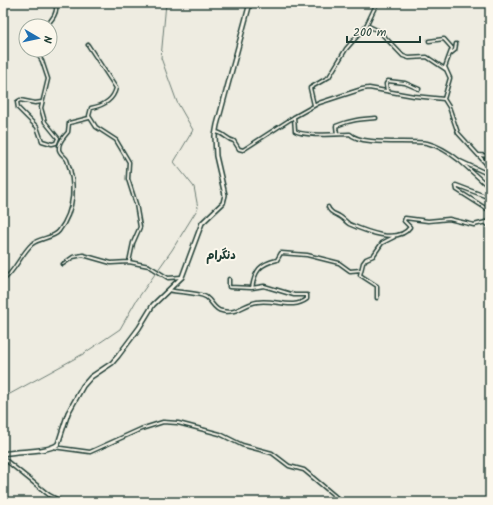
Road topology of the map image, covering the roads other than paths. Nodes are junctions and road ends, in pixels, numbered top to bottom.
1 (55, 3) edge
2 (250, 3) edge
3 (377, 3) edge
4 (52, 18) edge
5 (366, 25) junction
6 (429, 41) dead end
7 (456, 44) dead end
8 (88, 45) dead end
9 (449, 55) junction
10 (40, 58) edge
11 (445, 69) junction
12 (419, 89) dead end
13 (387, 91) junction
14 (444, 99) junction
15 (42, 102) junction
16 (314, 105) junction
17 (294, 117) junction
18 (89, 118) junction
19 (376, 118) dead end
20 (216, 132) junction
21 (337, 134) junction
22 (56, 143) junction
23 (59, 145) junction
24 (478, 155) junction
25 (490, 156) edge
26 (460, 161) junction
27 (490, 168) edge
28 (490, 175) edge
29 (490, 188) edge
30 (490, 198) edge
31 (328, 207) dead end
32 (490, 211) edge
33 (484, 221) junction
34 (490, 221) edge
35 (490, 227) edge
36 (394, 236) junction
37 (129, 262) junction
38 (63, 264) dead end
39 (361, 270) junction
40 (182, 277) junction
41 (229, 279) dead end
42 (3, 280) edge
43 (252, 288) junction
44 (168, 290) junction
45 (377, 298) dead end
46 (52, 447) junction
47 (3, 454) edge
48 (3, 458) edge
49 (62, 502) edge
50 (342, 502) edge

1 - 4 street
2 - 20 main road
3 - 5 street
5 - 11 street
5 - 16 street
6 - 9 street
7 - 9 street
8 - 18 street
9 - 11 street
10 - 15 street
11 - 14 street
12 - 13 street
13 - 14 street
13 - 16 street
14 - 24 street
15 - 22 street
15 - 22 street
16 - 17 street
17 - 20 street
17 - 21 street
18 - 23 street
18 - 37 street
19 - 21 street
20 - 40 main road
21 - 26 street
22 - 23 street
23 - 42 street
24 - 25 street
24 - 27 street
26 - 28 street
26 - 29 street
30 - 32 street
31 - 36 street
33 - 34 street
33 - 35 street
33 - 36 street
36 - 39 street
37 - 38 street
37 - 40 street
39 - 43 street
39 - 45 street
40 - 44 main road
41 - 43 street
43 - 44 street
44 - 46 main road
46 - 47 main road
46 - 50 street
48 - 49 street

